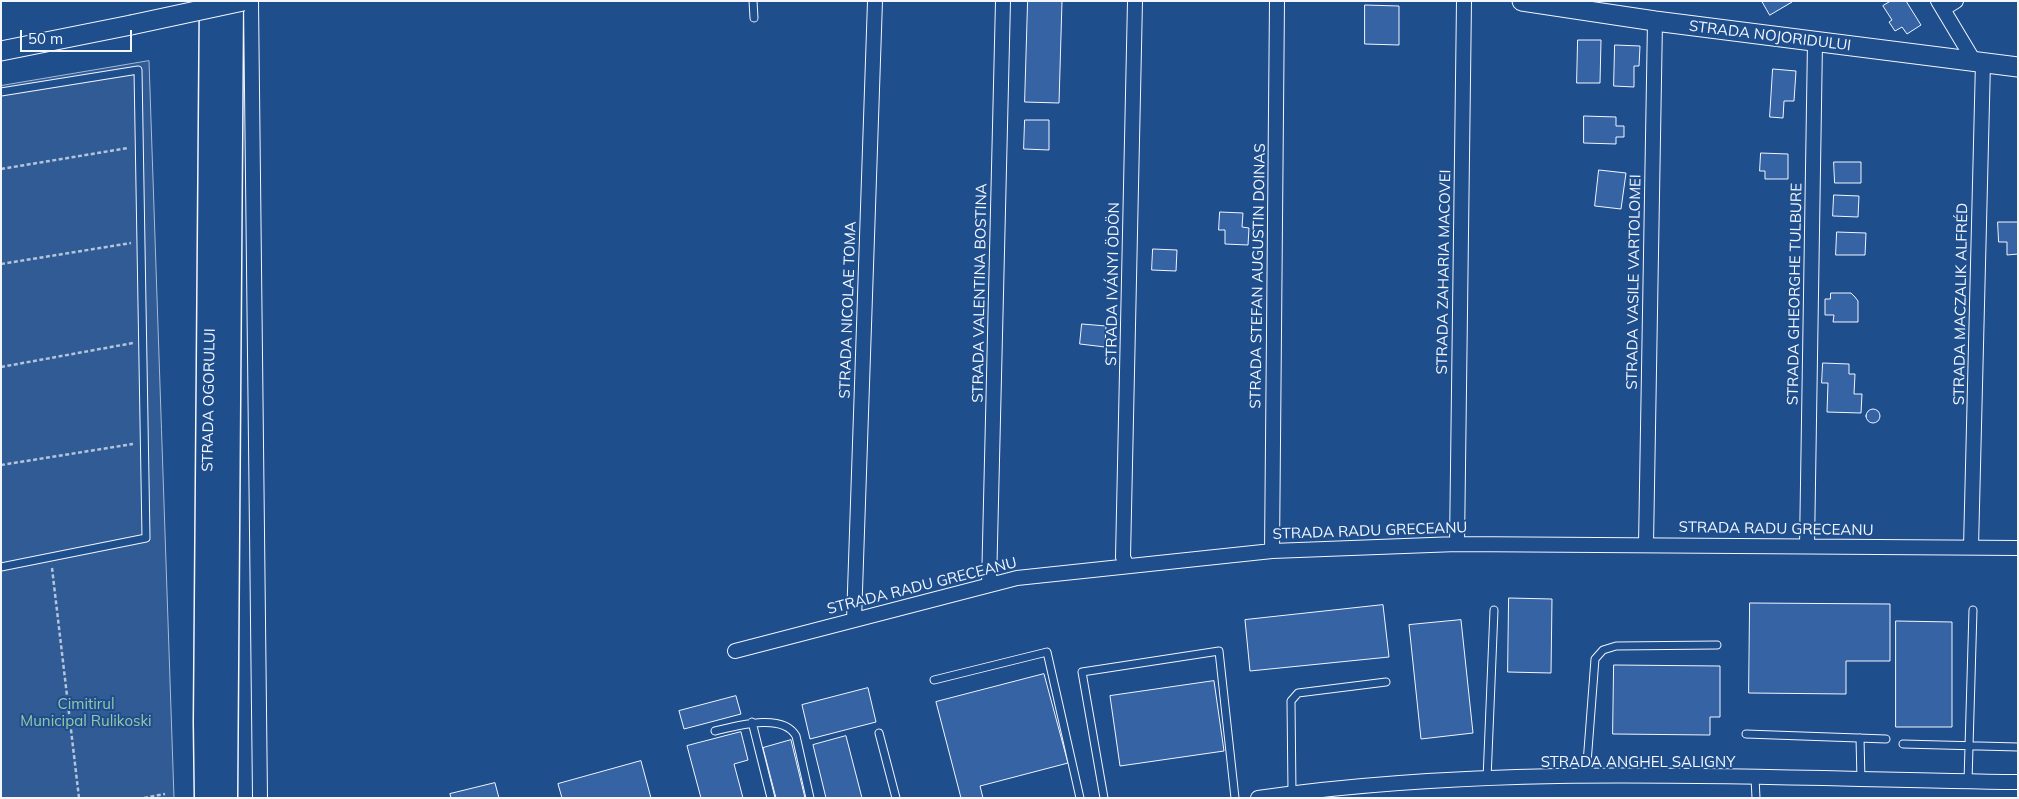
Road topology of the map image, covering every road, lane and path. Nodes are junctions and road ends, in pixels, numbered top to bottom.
1 (211, 1) edge
2 (232, 1) edge
3 (243, 1) edge
4 (251, 1) edge
5 (753, 1) edge
6 (875, 1) edge
7 (1003, 1) edge
8 (1135, 1) edge
9 (1277, 1) edge
10 (1464, 1) edge
11 (1522, 1) edge
12 (1956, 1) edge
13 (1941, 5) edge
14 (754, 18) dead end
15 (1655, 21) junction
16 (1815, 42) junction
17 (1, 51) edge
18 (1978, 62) junction
19 (2018, 67) edge
20 (1, 92) edge
21 (139, 146) junction
22 (1, 168) edge
23 (141, 241) junction
24 (1, 264) edge
25 (142, 341) junction
26 (1, 367) edge
27 (144, 442) junction
28 (1, 465) edge
29 (1457, 544) junction
30 (1646, 544) junction
31 (1807, 546) junction
32 (1971, 547) junction
33 (2018, 548) edge
34 (1272, 551) junction
35 (51, 557) junction
36 (1126, 566) junction
37 (1, 567) edge
38 (989, 585) junction
39 (1494, 610) dead end
40 (1973, 610) dead end
41 (854, 620) junction
42 (1717, 645) dead end
43 (735, 651) dead end
44 (934, 680) dead end
45 (1386, 682) dead end
46 (752, 722) junction
47 (714, 731) dead end
48 (879, 733) dead end
49 (1746, 734) dead end
50 (1860, 738) junction
51 (1886, 739) dead end
52 (1902, 744) dead end
53 (1969, 746) junction
54 (2018, 747) edge
55 (1586, 777) junction
56 (1755, 778) junction
57 (1487, 779) junction
58 (1861, 780) junction
59 (1968, 781) junction
60 (2018, 782) edge
61 (1292, 793) junction
62 (164, 794) dead end
63 (79, 798) edge
64 (144, 798) edge
65 (206, 798) edge
66 (226, 798) edge
67 (260, 798) edge
68 (771, 798) edge
69 (810, 798) edge
70 (896, 798) edge
71 (1080, 798) edge
72 (1104, 798) edge
73 (1235, 798) edge
74 (1258, 798) edge
75 (1756, 798) edge

1 - 65 highway, STRADA OGORULUI
2 - 66 highway, STRADA OGORULUI
3 - 17 main road, bridge
4 - 67 street
5 - 14 lane
6 - 41 street, STRADA NICOLAE TOMA
7 - 38 street, STRADA VALENTINA BOSTINA
8 - 36 street, STRADA IVÁNYI ÖDÖN
9 - 34 street, STRADA STEFAN AUGUSTIN DOINAS
10 - 29 street, STRADA ZAHARIA MACOVEI
11 - 15 main road, STRADA NOJORIDULUI
12 - 13 street
13 - 18 street
15 - 16 main road, STRADA NOJORIDULUI
15 - 30 street, STRADA VASILE VARTOLOMEI
16 - 18 main road, STRADA NOJORIDULUI
16 - 31 street, STRADA GHEORGHE TULBURE
18 - 19 main road, STRADA NOJORIDULUI
18 - 32 street, STRADA MACZALIK ALFRÉD
20 - 21 lane
21 - 22 path
21 - 23 lane
23 - 24 path
23 - 25 lane
25 - 26 path
25 - 27 lane
27 - 28 path
27 - 35 lane
29 - 30 street, STRADA RADU GRECEANU
29 - 34 street, STRADA RADU GRECEANU
30 - 31 street, STRADA RADU GRECEANU
31 - 32 street, STRADA RADU GRECEANU
32 - 33 street, STRADA RADU GRECEANU
34 - 36 street, STRADA RADU GRECEANU
35 - 37 lane
35 - 63 path
36 - 38 street, STRADA RADU GRECEANU
38 - 41 street, STRADA RADU GRECEANU
39 - 57 lane
40 - 53 lane
41 - 43 street, STRADA RADU GRECEANU
42 - 55 lane
44 - 71 lane
45 - 61 lane
46 - 47 lane
46 - 68 lane
46 - 69 lane
48 - 70 lane
49 - 50 lane
50 - 51 lane
50 - 58 lane
52 - 53 lane
53 - 54 lane
53 - 59 lane
55 - 56 street, STRADA ANGHEL SALIGNY
55 - 57 street, STRADA ANGHEL SALIGNY
56 - 58 street, STRADA ANGHEL SALIGNY
56 - 75 lane
57 - 61 street, STRADA ANGHEL SALIGNY
58 - 59 street, STRADA ANGHEL SALIGNY
59 - 60 street, STRADA ANGHEL SALIGNY
61 - 74 street, STRADA ANGHEL SALIGNY
62 - 64 path
72 - 73 lane

